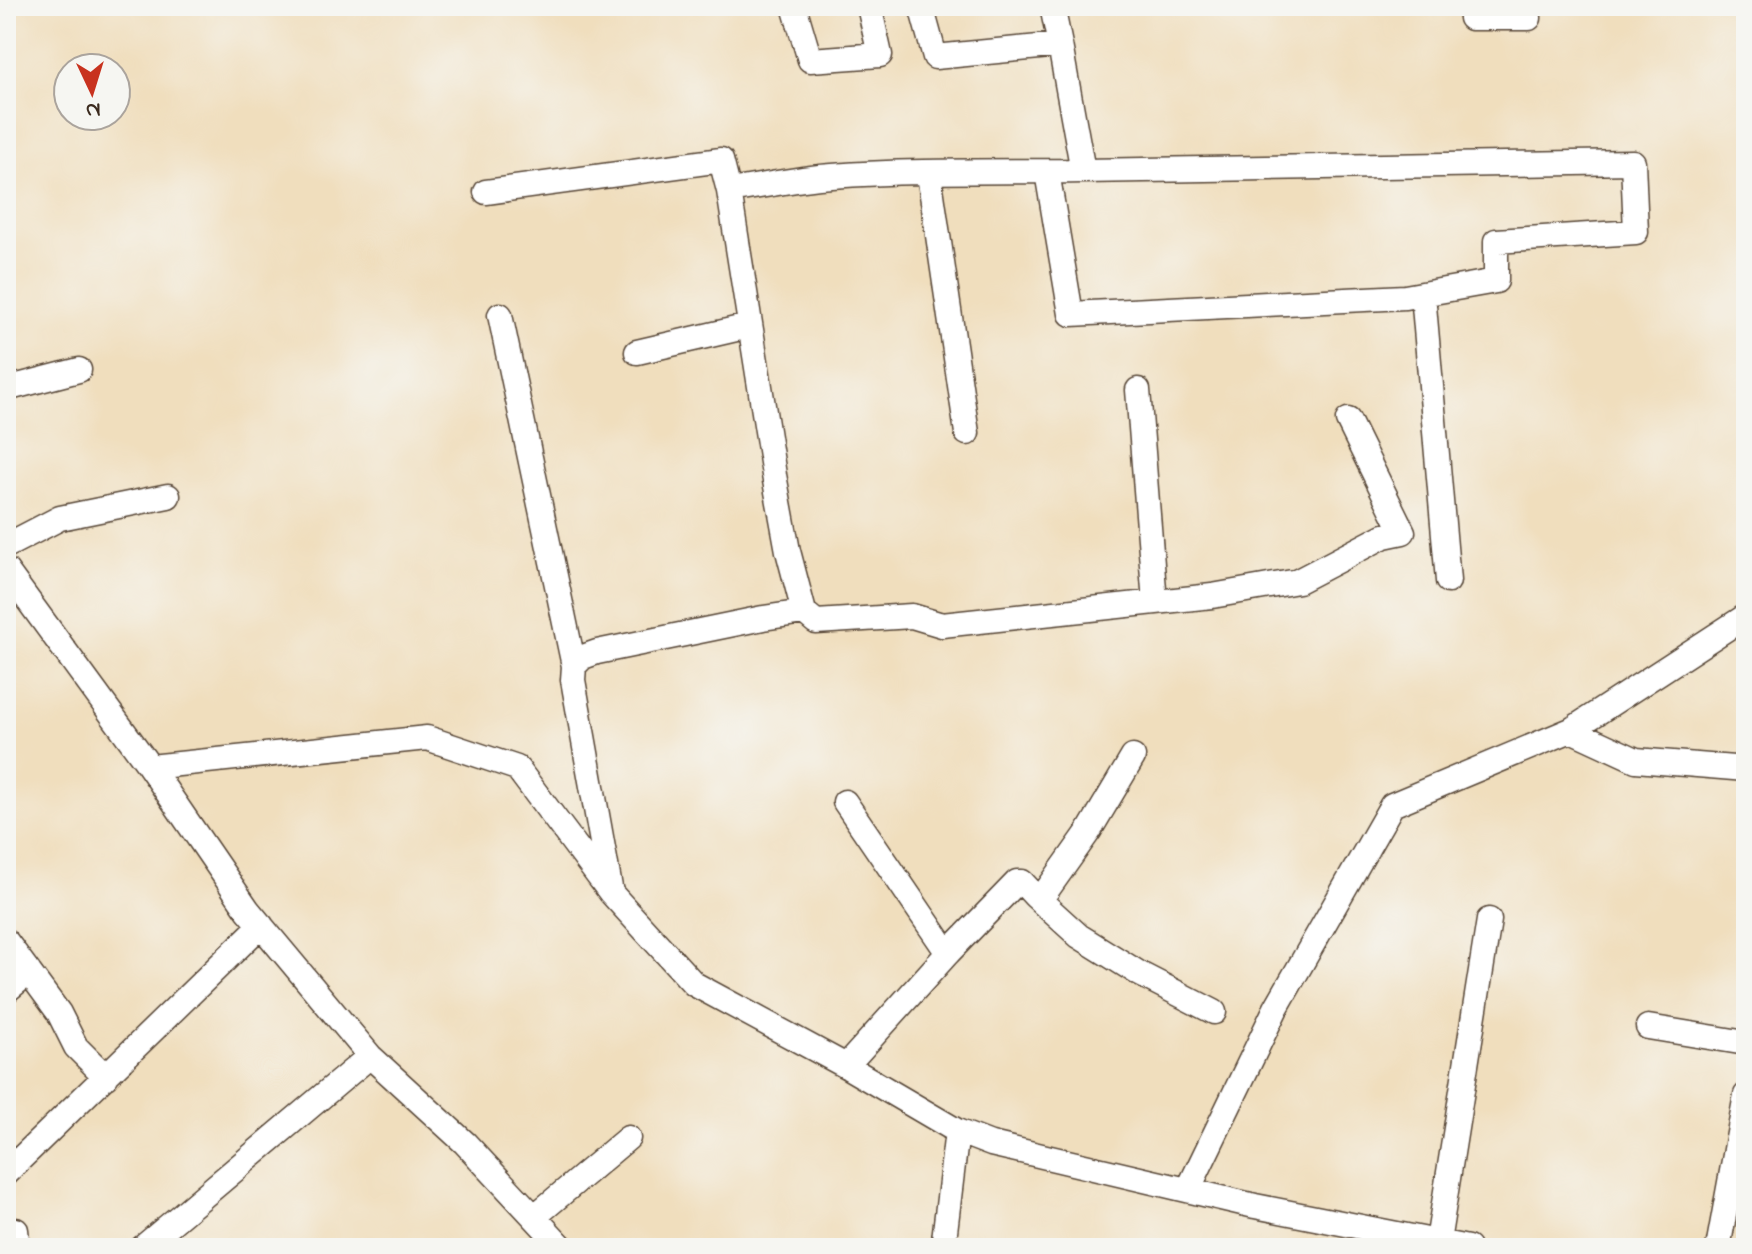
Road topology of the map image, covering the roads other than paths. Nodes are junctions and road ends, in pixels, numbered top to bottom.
1 (794, 6) edge
2 (869, 6) edge
3 (921, 6) edge
4 (1052, 6) edge
5 (1470, 6) edge
6 (1528, 6) edge
7 (1060, 45) junction
8 (1083, 171) junction
9 (1047, 172) junction
10 (929, 174) junction
11 (729, 191) junction
12 (486, 192) dead end
13 (1423, 294) junction
14 (500, 315) dead end
15 (749, 326) junction
16 (637, 352) dead end
17 (79, 370) dead end
18 (6, 389) edge
19 (1138, 390) dead end
20 (1348, 420) dead end
21 (967, 433) dead end
22 (168, 496) dead end
23 (6, 546) edge
24 (6, 570) edge
25 (1448, 581) dead end
26 (1155, 602) junction
27 (804, 612) junction
28 (1746, 616) edge
29 (574, 666) junction
30 (1571, 730) junction
31 (1133, 757) dead end
32 (150, 767) junction
33 (1746, 769) edge
34 (845, 802) dead end
35 (611, 893) junction
36 (1035, 896) junction
37 (1489, 920) dead end
38 (261, 925) junction
39 (6, 941) edge
40 (948, 953) junction
41 (29, 972) junction
42 (6, 991) edge
43 (1214, 1012) dead end
44 (1648, 1027) dead end
45 (1746, 1043) edge
46 (370, 1056) junction
47 (846, 1066) junction
48 (106, 1077) junction
49 (1746, 1095) edge
50 (957, 1131) junction
51 (628, 1138) dead end
52 (6, 1173) edge
53 (1188, 1190) junction
54 (534, 1217) junction
55 (1437, 1245) edge
56 (142, 1248) edge
57 (563, 1248) edge
58 (943, 1248) edge
59 (1468, 1248) edge
60 (1718, 1248) edge

1 - 2 street
3 - 7 street
4 - 7 street
5 - 6 street
7 - 8 street
8 - 9 street
8 - 13 street
9 - 10 street
9 - 13 street
10 - 11 street
10 - 21 street
11 - 12 street
11 - 15 street
13 - 25 street
14 - 29 street
15 - 16 street
15 - 27 street
17 - 18 street
19 - 26 street
20 - 26 street
22 - 23 street
24 - 32 street
26 - 27 street
27 - 29 street
28 - 30 street
29 - 35 street
30 - 33 street
30 - 53 street
31 - 36 street
32 - 35 street
32 - 38 street
34 - 40 street
35 - 47 street
36 - 40 street
36 - 43 street
37 - 55 street
38 - 46 street
38 - 48 street
39 - 41 street
40 - 47 street
41 - 42 street
41 - 48 street
44 - 45 street
46 - 54 street
46 - 56 street
47 - 50 street
48 - 52 street
49 - 60 street
50 - 53 street
50 - 58 street
51 - 54 street
53 - 55 street
54 - 57 street
55 - 59 street

